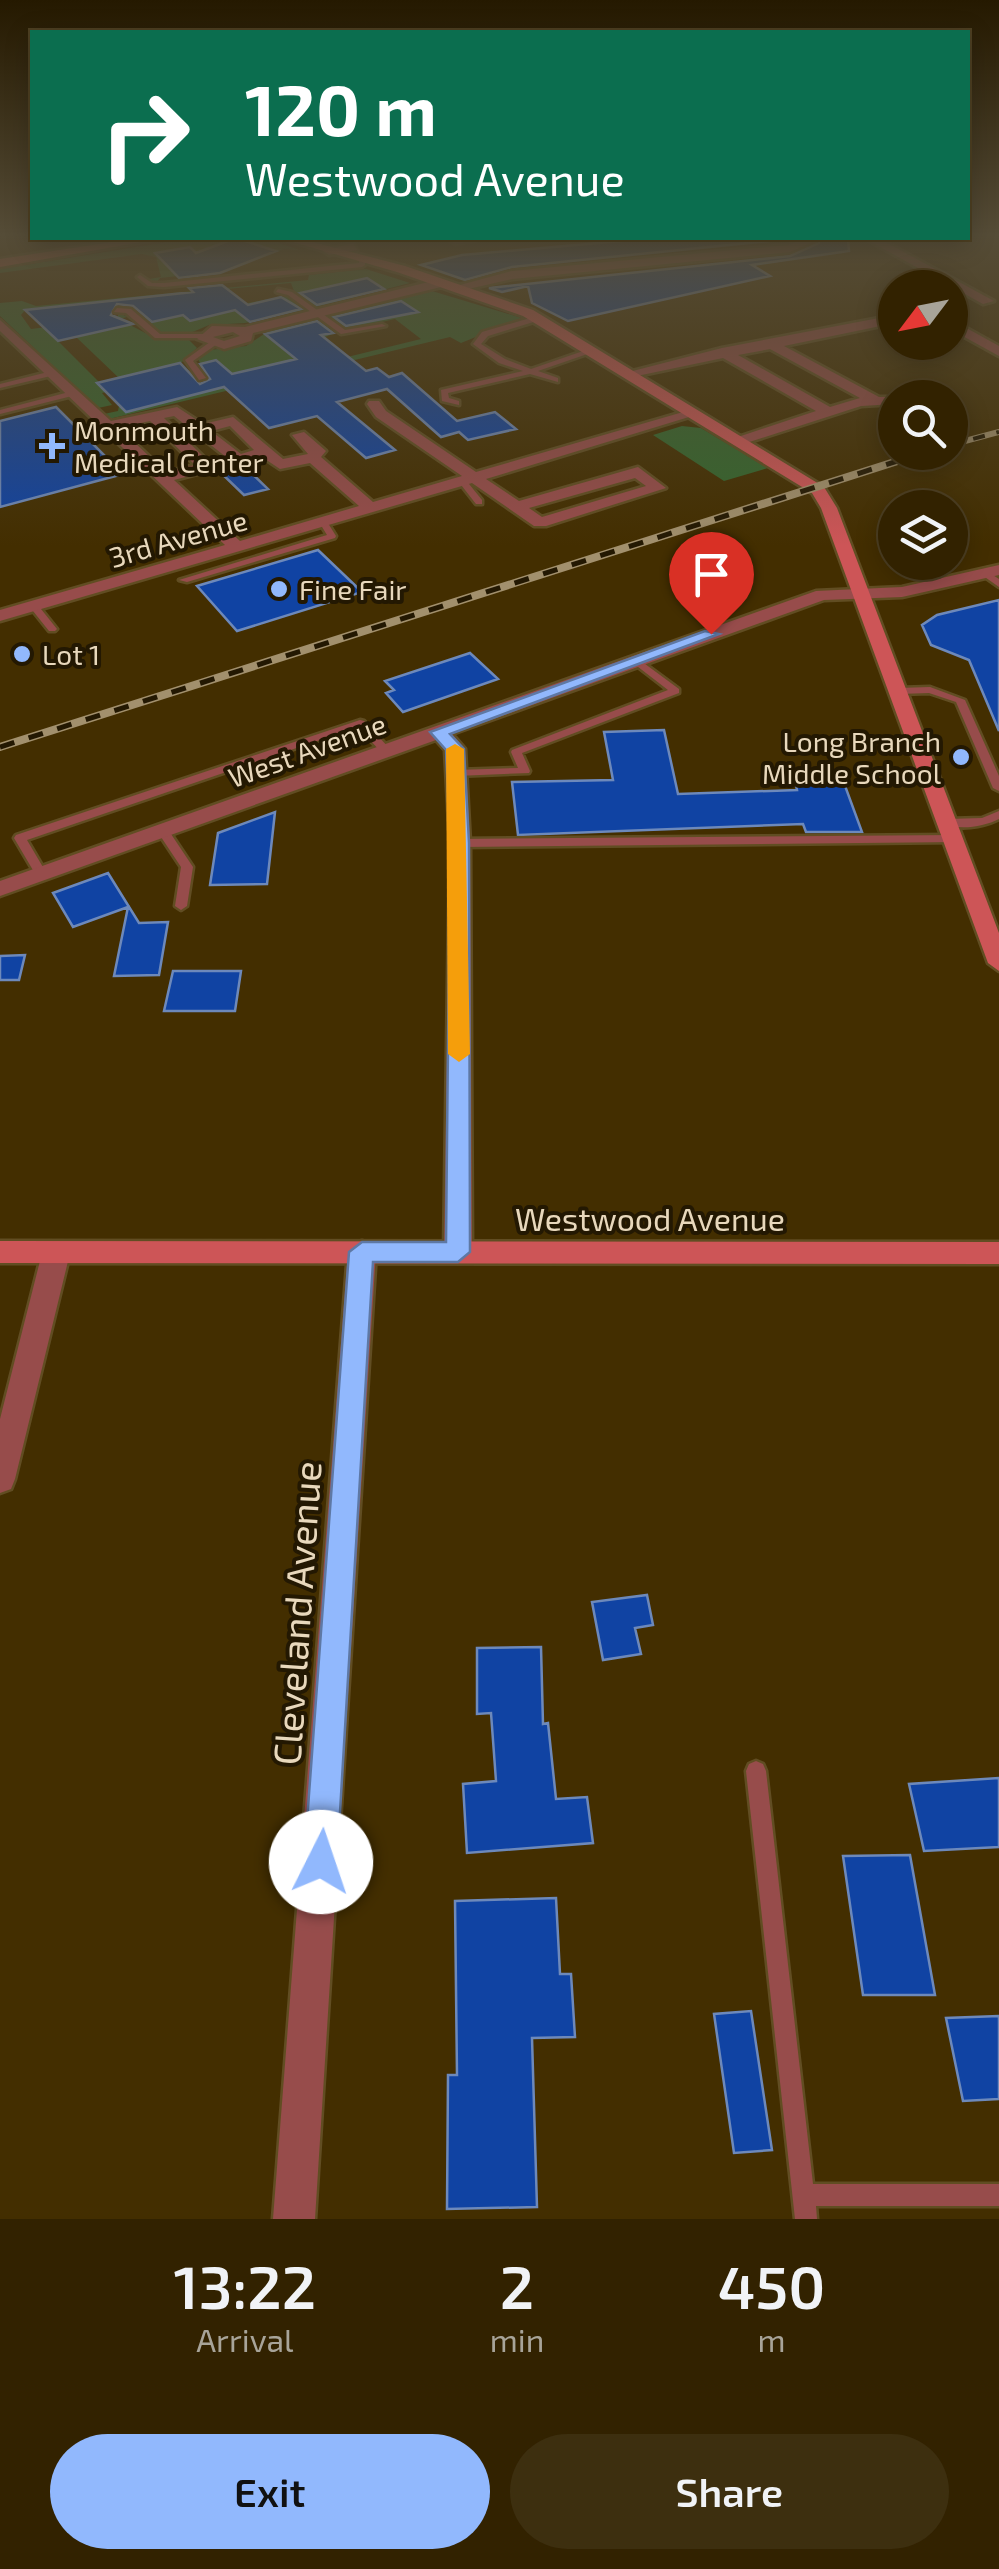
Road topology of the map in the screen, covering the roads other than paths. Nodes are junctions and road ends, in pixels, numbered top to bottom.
1 (15, 339) edge
2 (190, 339) edge
3 (245, 339) edge
4 (480, 339) edge
5 (572, 339) edge
6 (792, 339) edge
7 (975, 339) edge
8 (208, 340) junction
9 (769, 343) junction
10 (592, 350) junction
11 (722, 352) junction
12 (999, 352) edge
13 (531, 370) junction
14 (52, 373) junction
15 (632, 373) junction
16 (202, 378) dead end
17 (555, 380) dead end
18 (0, 386) edge
19 (73, 393) junction
20 (876, 401) joint
21 (456, 403) dead end
22 (374, 404) dead end
23 (0, 412) edge
24 (828, 412) junction
25 (694, 414) junction
26 (152, 415) junction
27 (107, 426) junction
28 (204, 428) junction
29 (299, 435) dead end
30 (740, 441) junction
31 (265, 452) junction
32 (314, 458) junction
33 (238, 459) junction
34 (206, 467) junction
35 (162, 478) junction
36 (468, 479) junction
37 (479, 502) dead end
38 (517, 507) junction
39 (371, 508) junction
40 (323, 522) junction
41 (237, 547) junction
42 (994, 576) edge
43 (181, 578) junction
44 (860, 592) junction
45 (34, 606) junction
46 (0, 616) edge
47 (52, 629) dead end
48 (637, 661) junction
49 (899, 691) junction
50 (439, 732) junction
51 (386, 751) junction
52 (456, 773) junction
53 (999, 788) edge
54 (999, 816) edge
55 (162, 831) junction
56 (951, 831) junction
57 (460, 843) junction
58 (42, 874) junction
59 (0, 889) edge
60 (181, 906) dead end
61 (999, 963) edge
62 (0, 1252) edge
63 (362, 1252) junction
64 (458, 1252) junction
65 (56, 1253) junction
66 (999, 1253) edge
67 (0, 1479) edge
68 (756, 1771) dead end
69 (804, 2194) junction
70 (999, 2195) edge
71 (294, 2219) edge
72 (806, 2219) edge

1 - 14 street
2 - 8 lane
3 - 8 street
4 - 13 lane
5 - 10 street
6 - 9 street
7 - 12 street
8 - 16 lane
9 - 11 street
9 - 20 street
10 - 13 lane
10 - 15 street
11 - 15 street
11 - 24 street
13 - 17 lane
13 - 21 lane
14 - 18 lane
14 - 19 street
15 - 25 street
19 - 23 lane
19 - 27 street
20 - 24 street
22 - 36 street
24 - 30 street
25 - 30 street
25 - 36 street, 3rd Avenue
26 - 27 street
26 - 28 street
26 - 34 street
27 - 35 street
28 - 31 street
28 - 33 street
29 - 32 street
30 - 44 street
31 - 32 street, 3rd Avenue
31 - 33 street, 3rd Avenue
32 - 39 street
33 - 34 street, 3rd Avenue
34 - 35 street, 3rd Avenue
35 - 41 street
36 - 37 lane
36 - 38 street
36 - 39 street, 3rd Avenue
38 - 38 street
39 - 40 street, 3rd Avenue
40 - 41 street, 3rd Avenue
40 - 43 lane
41 - 43 street, 3rd Avenue
42 - 44 street, West Avenue
43 - 45 street, 3rd Avenue
44 - 48 street, West Avenue
44 - 49 street
45 - 46 street, 3rd Avenue
45 - 47 lane
48 - 50 street, West Avenue
48 - 52 lane
49 - 53 lane
49 - 56 street
50 - 51 street, West Avenue
50 - 52 street
51 - 55 street, West Avenue
51 - 58 lane
52 - 57 street
54 - 56 lane
55 - 58 street, West Avenue
55 - 60 lane
56 - 57 lane
56 - 61 street
57 - 64 street
58 - 59 street, West Avenue
62 - 65 street, Westwood Avenue
63 - 64 street, Westwood Avenue
63 - 65 street, Westwood Avenue
63 - 71 street, Cleveland Avenue
64 - 66 street, Westwood Avenue
65 - 67 street
68 - 69 lane
69 - 70 lane
69 - 72 lane

